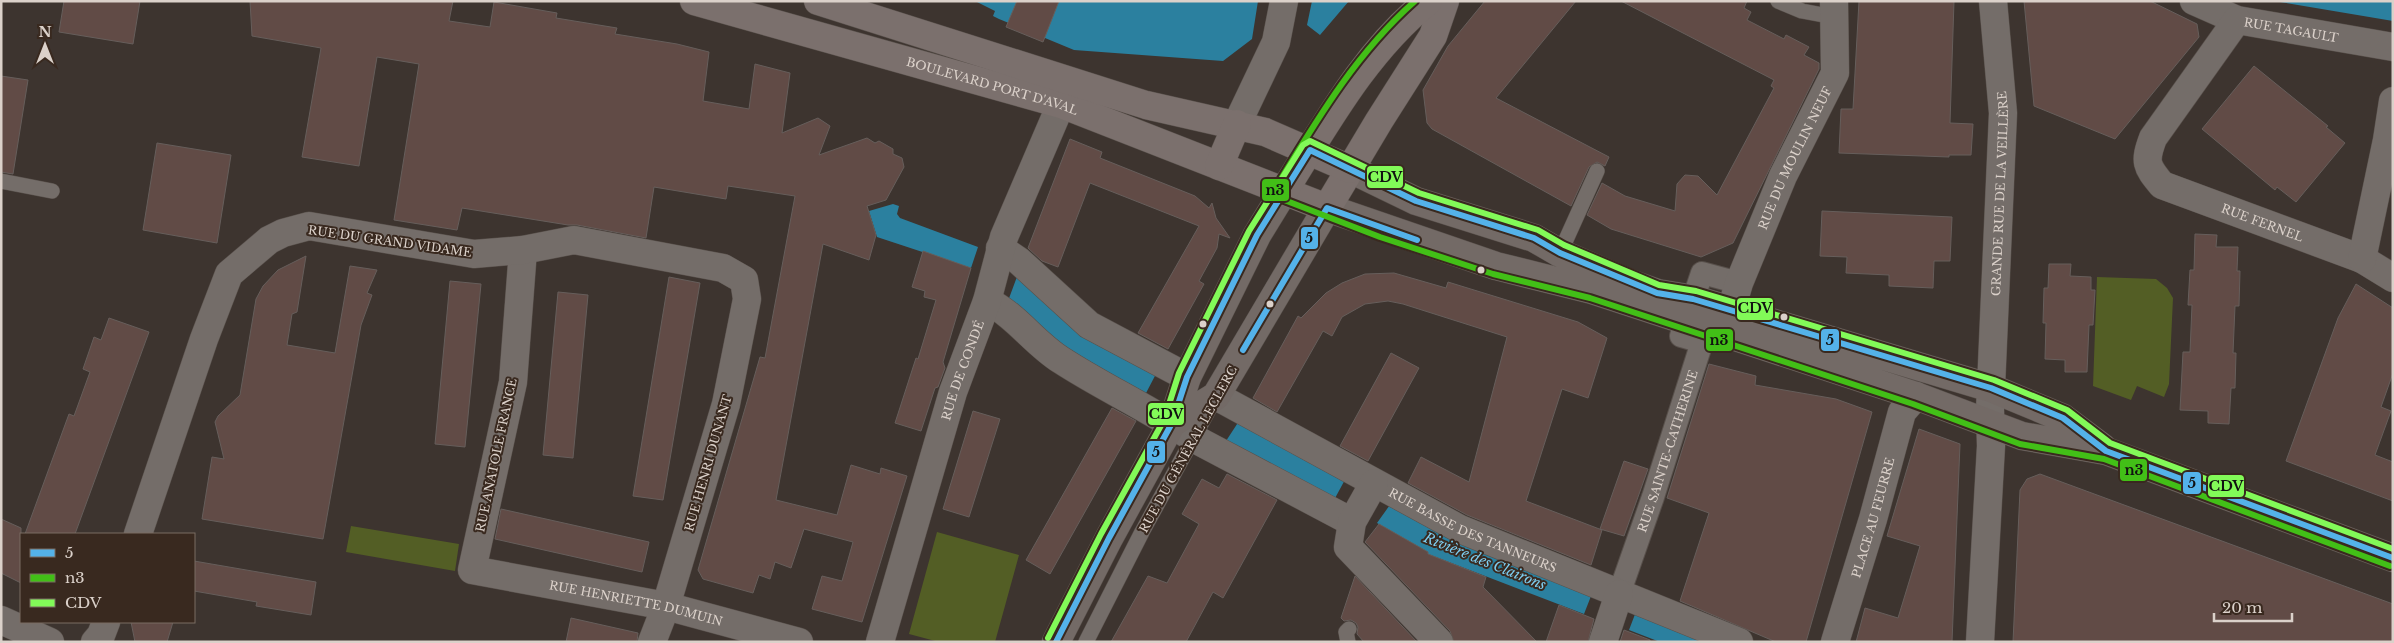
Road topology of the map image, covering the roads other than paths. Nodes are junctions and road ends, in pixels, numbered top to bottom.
1 (694, 1) edge
2 (818, 1) edge
3 (1284, 1) edge
4 (1428, 1) edge
5 (1445, 1) edge
6 (1778, 1) edge
7 (1993, 1) edge
8 (2194, 1) edge
9 (1834, 9) edge
10 (2237, 20) junction
11 (2393, 47) edge
12 (2393, 101) edge
13 (1060, 104) junction
14 (1237, 124) junction
15 (1310, 150) junction
16 (1219, 166) junction
17 (1350, 169) junction
18 (1597, 171) dead end
19 (1, 181) edge
20 (52, 191) dead end
21 (1284, 192) junction
22 (1327, 208) junction
23 (1002, 242) junction
24 (523, 250) junction
25 (1560, 253) junction
26 (2362, 259) junction
27 (2393, 278) edge
28 (744, 280) joint
29 (1739, 284) junction
30 (987, 301) junction
31 (1689, 310) junction
32 (1731, 310) junction
33 (1187, 377) junction
34 (1991, 388) junction
35 (1216, 396) junction
36 (1916, 396) junction
37 (1172, 423) junction
38 (1990, 425) junction
39 (1193, 438) junction
40 (2106, 451) junction
41 (1374, 483) junction
42 (1352, 522) junction
43 (138, 533) edge
44 (2393, 558) edge
45 (472, 570) joint
46 (1619, 594) junction
47 (666, 606) junction
48 (1, 620) edge
49 (106, 623) edge
50 (50, 642) edge
51 (95, 642) edge
52 (652, 642) edge
53 (799, 642) edge
54 (880, 642) edge
55 (1056, 642) edge
56 (1086, 642) edge
57 (1439, 642) edge
58 (1603, 642) edge
59 (1739, 642) edge
60 (1835, 642) edge
61 (1980, 642) edge

1 - 13 main road, BOULEVARD PORT D'AVAL
2 - 14 main road, BOULEVARD PORT D'AVAL
3 - 14 street
4 - 15 main road
5 - 17 main road
6 - 9 lane
7 - 34 street, GRANDE RUE DE LA VEILLÈRE
8 - 10 street, RUE TAGAULT
9 - 29 street, RUE DU MOULIN NEUF
10 - 11 street, RUE TAGAULT
10 - 26 street, RUE FERNEL
12 - 26 street
13 - 16 main road, BOULEVARD PORT D'AVAL
13 - 23 street, RUE DE CONDÉ
14 - 15 main road, BOULEVARD PORT D'AVAL
14 - 16 main road
15 - 17 main road, BOULEVARD PORT D'AVAL
15 - 21 main road
16 - 21 main road, BOULEVARD PORT D'AVAL
17 - 22 main road
17 - 25 main road
18 - 25 lane
19 - 20 lane
21 - 22 main road, BOULEVARD PORT D'AVAL
21 - 33 main road
22 - 31 main road
22 - 35 main road, RUE DU GÉNÉRAL LECLERC
23 - 30 street, RUE DE CONDÉ
23 - 33 street
24 - 28 street, RUE DU GRAND VIDAME
24 - 43 street, RUE DU GRAND VIDAME
24 - 45 street, RUE ANATOLE FRANCE
25 - 31 main road
26 - 27 street, RUE FERNEL
28 - 47 street, RUE HENRI DUNANT
29 - 31 street
29 - 32 street, RUE DU MOULIN NEUF
30 - 37 street
30 - 54 street, RUE DE CONDÉ
31 - 32 main road
31 - 36 main road
31 - 46 street, RUE SAINTE-CATHERINE
32 - 34 main road
33 - 35 main road
33 - 37 main road
34 - 38 street, GRANDE RUE DE LA VEILLÈRE
34 - 40 main road
35 - 37 main road
35 - 39 lane, RUE DU GÉNÉRAL LECLERC
35 - 41 street, RUE BASSE DES TANNEURS
36 - 38 main road
36 - 60 street, PLACE AU FEURRE
37 - 39 street
37 - 55 main road
38 - 40 main road
38 - 61 street, GRANDE RUE DE LA VEILLÈRE
39 - 42 street
39 - 56 lane, RUE DU GÉNÉRAL LECLERC
40 - 44 main road
41 - 42 street
41 - 46 street, RUE BASSE DES TANNEURS
42 - 57 street
45 - 47 street, RUE HENRIETTE DUMUIN
46 - 58 street
46 - 59 street, RUE BASSE DES TANNEURS
47 - 52 street, RUE HENRI DUNANT
47 - 53 street, RUE HENRIETTE DUMUIN
48 - 50 street
49 - 51 street

